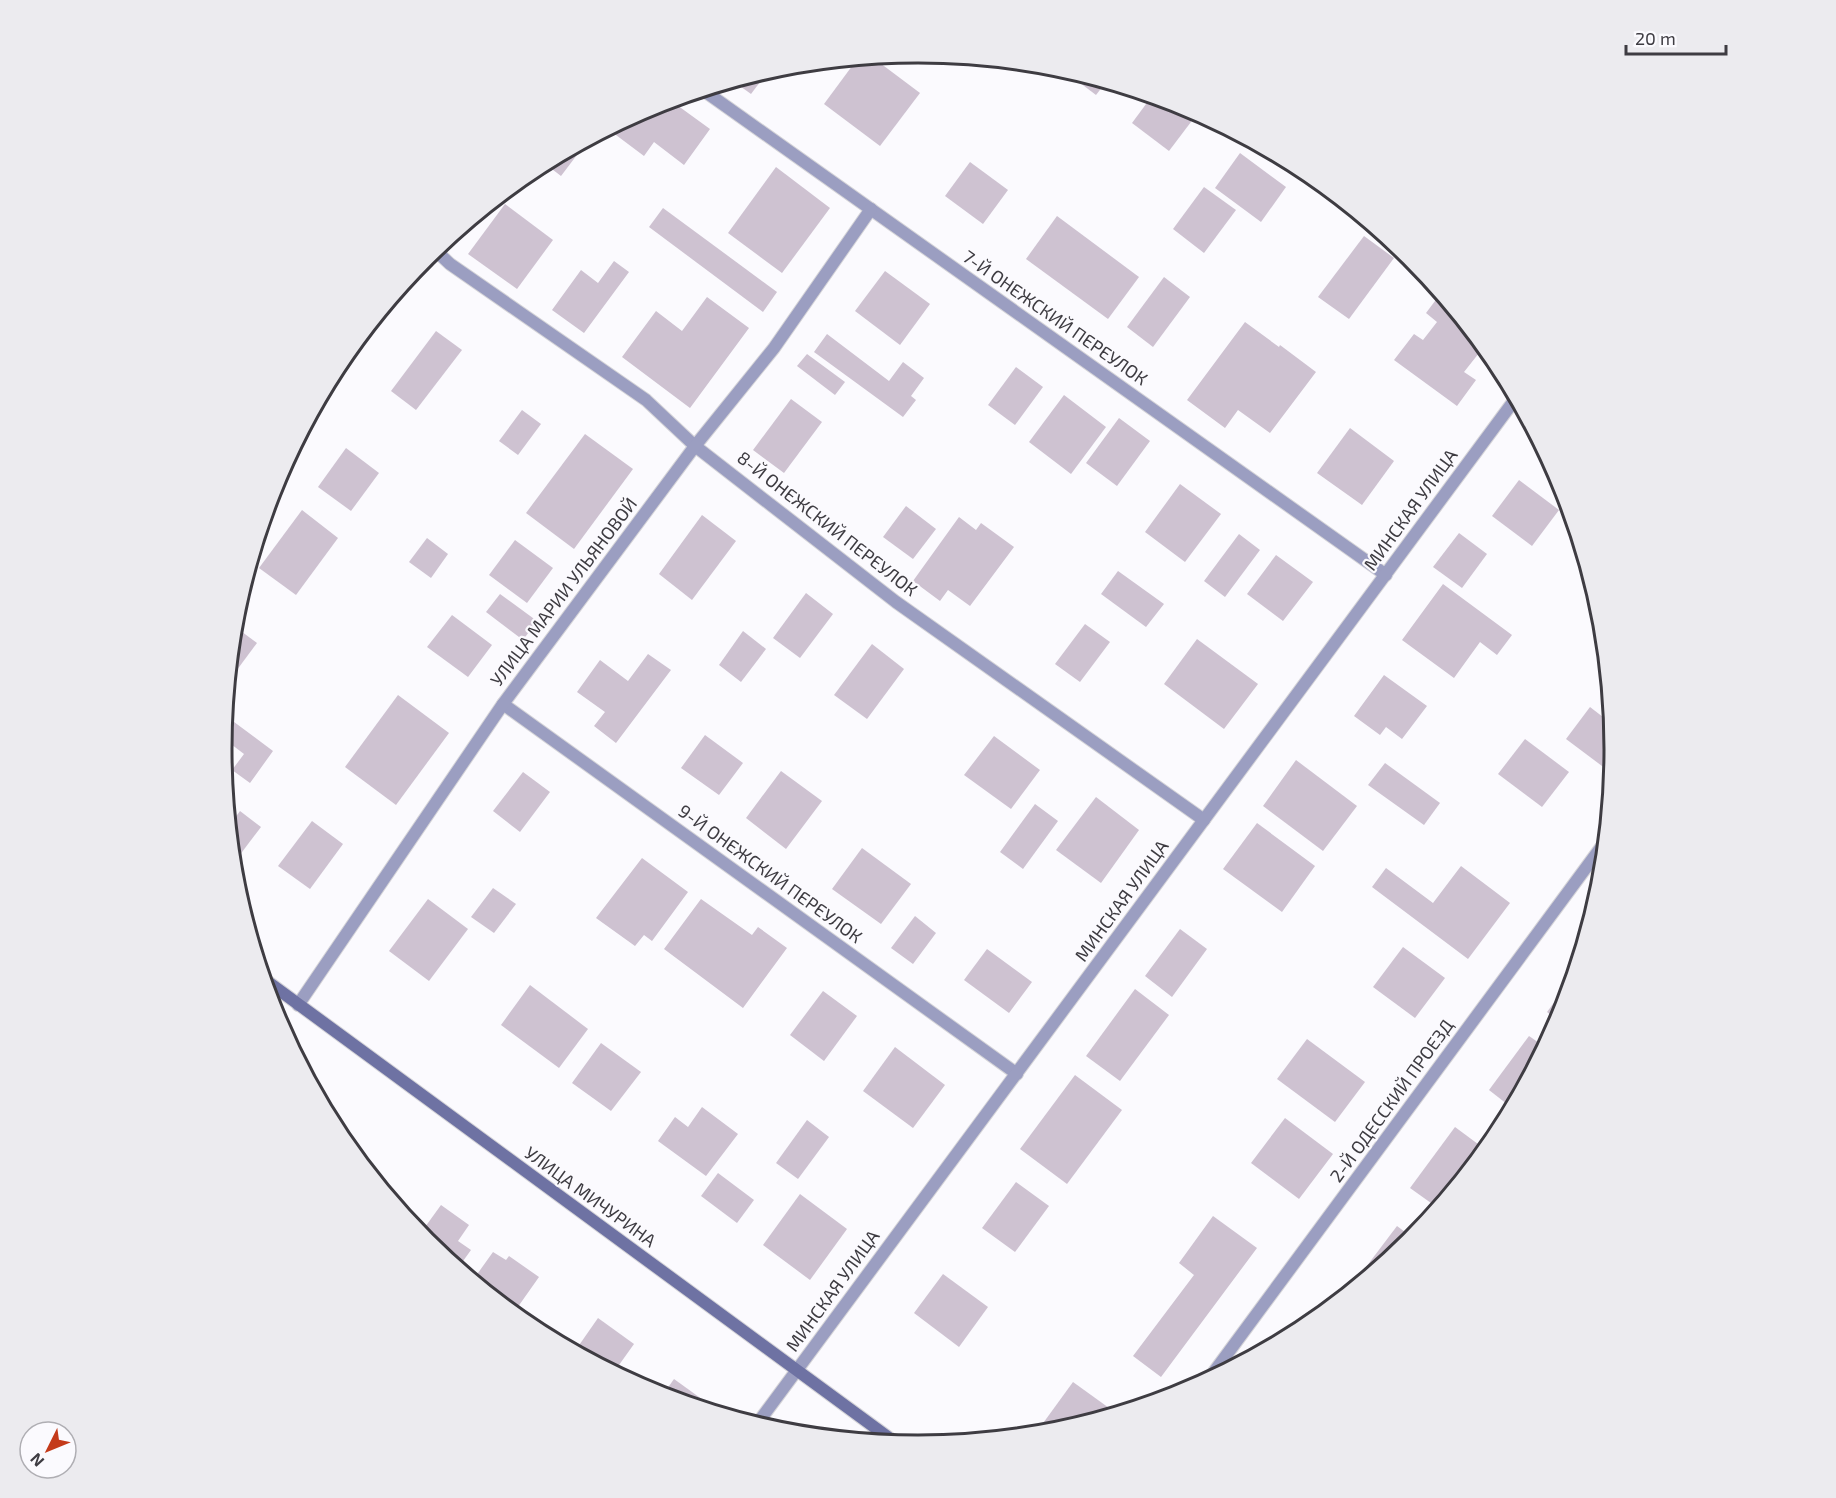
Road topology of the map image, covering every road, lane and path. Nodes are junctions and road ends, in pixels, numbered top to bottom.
1 (710, 95) edge
2 (871, 209) junction
3 (441, 256) edge
4 (1511, 405) edge
5 (695, 446) junction
6 (1386, 575) junction
7 (503, 704) junction
8 (1204, 820) junction
9 (1595, 855) edge
10 (274, 987) edge
11 (298, 1005) junction
12 (1017, 1074) junction
13 (1219, 1365) edge
14 (796, 1371) junction
15 (762, 1417) edge
16 (884, 1434) edge

1 - 2 street, 7-Й ОНЕЖСКИЙ ПЕРЕУЛОК
2 - 5 street, УЛИЦА МАРИИ УЛЬЯНОВОЙ
2 - 6 street, 7-Й ОНЕЖСКИЙ ПЕРЕУЛОК
3 - 5 street, 8-Й ОНЕЖСКИЙ ПЕРЕУЛОК
4 - 6 street, МИНСКАЯ УЛИЦА
5 - 7 street, УЛИЦА МАРИИ УЛЬЯНОВОЙ
5 - 8 street, 8-Й ОНЕЖСКИЙ ПЕРЕУЛОК
6 - 8 street, МИНСКАЯ УЛИЦА
7 - 11 street, УЛИЦА МАРИИ УЛЬЯНОВОЙ
7 - 12 street, 9-Й ОНЕЖСКИЙ ПЕРЕУЛОК
8 - 12 street, МИНСКАЯ УЛИЦА
9 - 13 street, 2-Й ОДЕССКИЙ ПРОЕЗД
10 - 11 main road, УЛИЦА МИЧУРИНА
11 - 14 main road, УЛИЦА МИЧУРИНА
12 - 14 street, МИНСКАЯ УЛИЦА
14 - 15 street, МИНСКАЯ УЛИЦА
14 - 16 main road, УЛИЦА МИЧУРИНА

